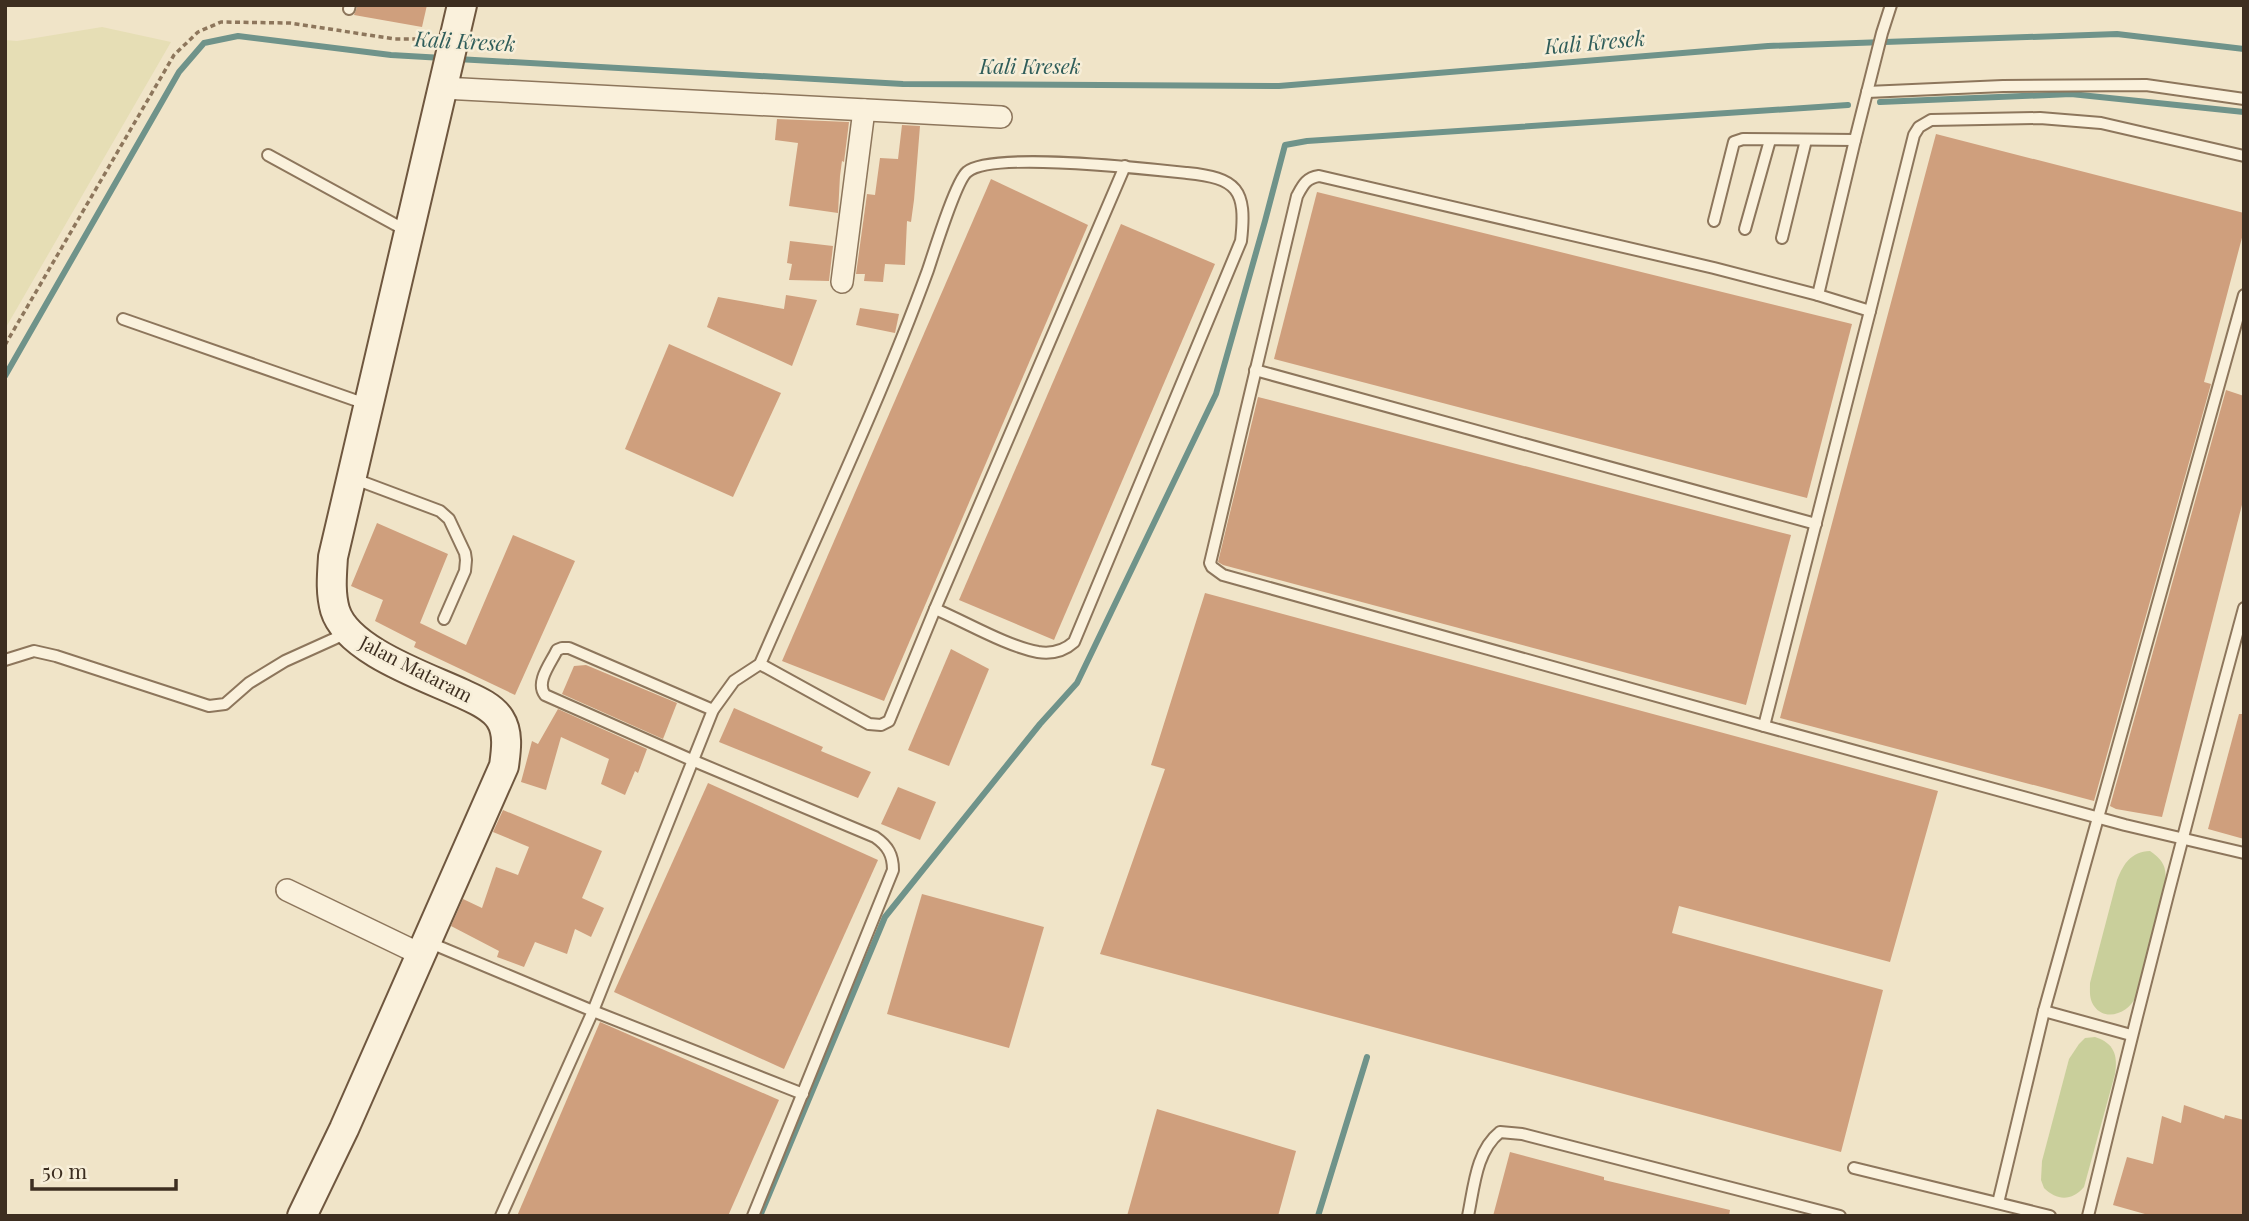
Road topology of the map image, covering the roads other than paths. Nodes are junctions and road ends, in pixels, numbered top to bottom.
1 (462, 5) edge
2 (1891, 5) edge
3 (444, 85) junction
4 (1867, 92) junction
5 (2244, 99) edge
6 (864, 110) junction
7 (1001, 117) dead end
8 (1770, 140) junction
9 (1806, 140) junction
10 (1854, 140) junction
11 (268, 155) dead end
12 (2244, 156) edge
13 (1125, 166) junction
14 (1714, 221) dead end
15 (1745, 229) dead end
16 (410, 232) junction
17 (1782, 238) dead end
18 (842, 282) dead end
19 (1818, 295) junction
20 (2244, 295) edge
21 (1870, 311) junction
22 (123, 319) dead end
23 (1255, 370) junction
24 (369, 405) junction
25 (352, 478) junction
26 (1816, 524) junction
27 (2244, 608) edge
28 (935, 609) junction
29 (444, 619) dead end
30 (348, 633) junction
31 (5, 660) edge
32 (760, 664) junction
33 (713, 710) junction
34 (1764, 726) junction
35 (694, 761) junction
36 (2099, 816) junction
37 (2182, 837) junction
38 (2244, 853) edge
39 (287, 890) dead end
40 (423, 947) junction
41 (593, 1011) junction
42 (2044, 1011) junction
43 (2131, 1035) junction
44 (803, 1094) junction
45 (1854, 1168) dead end
46 (1998, 1203) junction
47 (302, 1216) edge
48 (501, 1216) edge
49 (753, 1216) edge
50 (1468, 1216) edge
51 (1840, 1216) edge
52 (2050, 1216) edge
53 (2088, 1216) edge

1 - 3 main road, Jalan Mataram
2 - 4 lane
3 - 6 street
3 - 16 main road, Jalan Mataram
4 - 5 lane
4 - 10 lane
6 - 7 street
6 - 18 street
8 - 9 lane
8 - 14 lane
8 - 15 lane
9 - 10 lane
9 - 17 lane
10 - 19 lane
11 - 16 lane
12 - 21 lane
13 - 28 lane
13 - 28 lane
13 - 32 lane
16 - 24 main road, Jalan Mataram
19 - 21 lane
19 - 23 lane
20 - 36 lane
21 - 26 lane
22 - 24 lane
23 - 26 lane
23 - 34 lane
24 - 25 main road, Jalan Mataram
25 - 29 lane
25 - 30 main road, Jalan Mataram
26 - 34 lane
27 - 37 lane
28 - 32 lane
30 - 31 lane
30 - 40 main road, Jalan Mataram
32 - 33 lane
33 - 35 lane
33 - 35 lane
34 - 36 lane
35 - 41 lane
35 - 44 lane
36 - 37 lane
36 - 42 lane
37 - 38 lane
37 - 43 lane
39 - 40 street
40 - 41 lane
40 - 47 main road, Jalan Mataram
41 - 44 lane
41 - 48 lane
42 - 43 lane
42 - 46 lane
43 - 53 lane
44 - 49 lane
45 - 46 lane
46 - 52 lane
50 - 51 lane

